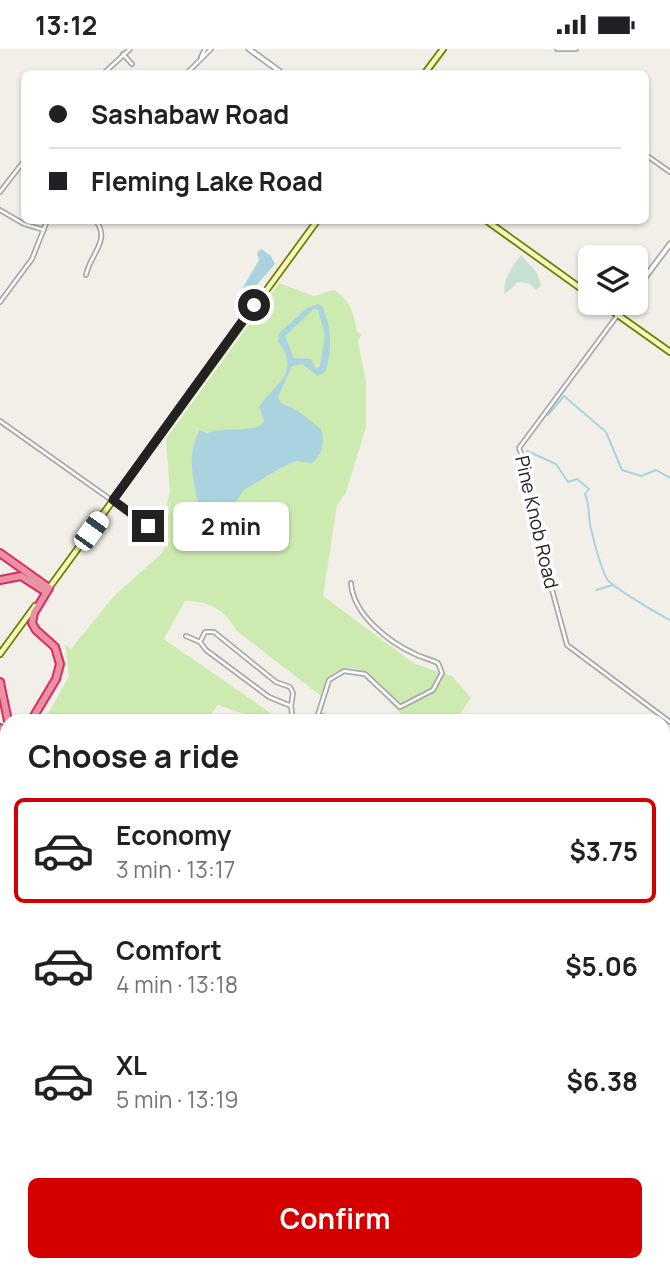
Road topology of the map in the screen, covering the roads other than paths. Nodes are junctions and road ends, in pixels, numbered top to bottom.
1 (130, 49) edge
2 (205, 49) edge
3 (211, 49) edge
4 (248, 49) edge
5 (443, 49) edge
6 (557, 49) edge
7 (576, 49) edge
8 (124, 54) junction
9 (199, 60) junction
10 (132, 64) dead end
11 (107, 70) edge
12 (190, 70) edge
13 (278, 70) edge
14 (427, 70) edge
15 (649, 157) edge
16 (21, 164) edge
17 (670, 172) edge
18 (0, 192) edge
19 (0, 210) edge
20 (21, 222) edge
21 (24, 224) edge
22 (46, 224) edge
23 (97, 224) edge
24 (315, 224) edge
25 (491, 224) edge
26 (44, 230) junction
27 (670, 244) edge
28 (648, 274) edge
29 (86, 275) dead end
30 (578, 286) edge
31 (0, 302) edge
32 (618, 315) joint
33 (670, 352) edge
34 (0, 421) edge
35 (113, 500) junction
36 (148, 526) dead end
37 (0, 553) edge
38 (0, 580) edge
39 (351, 583) dead end
40 (47, 590) junction
41 (186, 636) dead end
42 (200, 642) junction
43 (0, 654) edge
44 (0, 682) edge
45 (291, 706) junction
46 (7, 714) edge
47 (35, 714) edge
48 (292, 714) edge
49 (318, 714) edge
50 (659, 714) edge

1 - 8 street
2 - 9 street
3 - 9 street
4 - 13 street
5 - 14 main road
6 - 7 street
8 - 10 street
8 - 11 street
9 - 12 street
15 - 17 street
16 - 18 street
19 - 20 street
21 - 26 street
22 - 26 street
23 - 29 street
24 - 35 main road
25 - 30 main road
26 - 31 street
27 - 28 street
32 - 33 main road
32 - 50 street, Pine Knob Road
34 - 35 street
35 - 36 street
35 - 40 main road
37 - 40 highway
38 - 40 highway
39 - 49 street
40 - 43 main road
40 - 47 highway
41 - 42 street
42 - 45 street
42 - 45 street
44 - 46 highway
45 - 48 street

